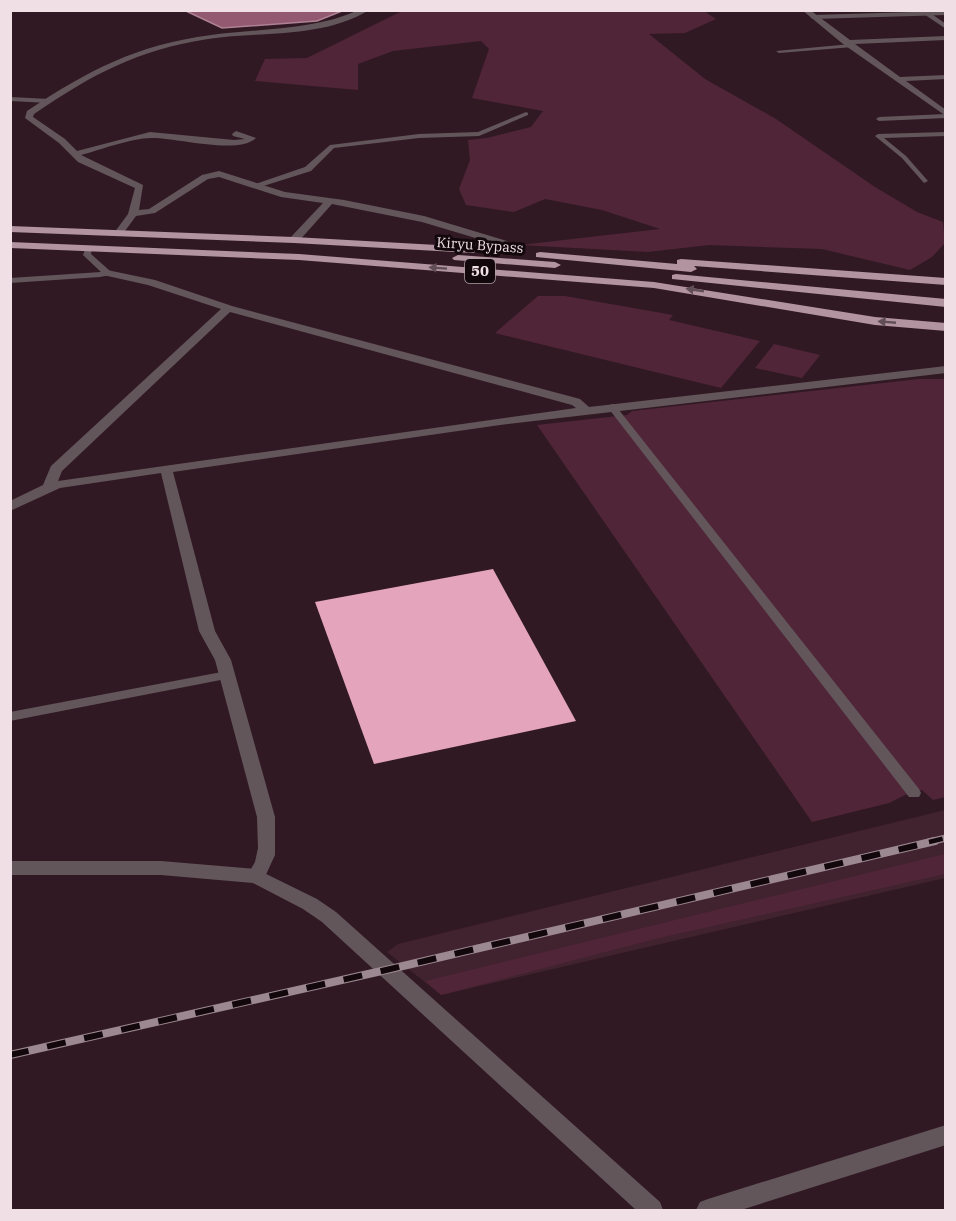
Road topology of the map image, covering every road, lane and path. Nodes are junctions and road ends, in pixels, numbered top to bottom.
1 (366, 10) edge
2 (805, 10) edge
3 (923, 12) edge
4 (945, 13) edge
5 (813, 17) junction
6 (945, 27) edge
7 (945, 38) edge
8 (848, 44) junction
9 (779, 51) dead end
10 (945, 77) edge
11 (899, 79) junction
12 (10, 99) edge
13 (49, 101) junction
14 (526, 114) dead end
15 (945, 115) edge
16 (879, 119) dead end
17 (236, 134) dead end
18 (945, 134) edge
19 (74, 154) junction
20 (924, 181) dead end
21 (254, 186) junction
22 (329, 202) junction
23 (133, 214) junction
24 (10, 229) edge
25 (119, 233) junction
26 (10, 237) edge
27 (294, 240) junction
28 (10, 245) edge
29 (89, 249) junction
30 (509, 253) junction
31 (563, 257) junction
32 (108, 273) junction
33 (10, 281) edge
34 (945, 282) edge
35 (945, 293) edge
36 (945, 303) edge
37 (228, 308) junction
38 (945, 327) edge
39 (945, 369) edge
40 (612, 407) junction
41 (585, 410) junction
42 (166, 469) junction
43 (49, 487) junction
44 (10, 507) edge
45 (226, 675) junction
46 (10, 717) edge
47 (914, 793) dead end
48 (10, 868) edge
49 (256, 876) junction
50 (945, 1135) edge
51 (652, 1210) edge
52 (708, 1210) edge

1 - 13 street
2 - 5 street
3 - 4 lane
3 - 5 lane
3 - 6 street
5 - 8 street
7 - 8 street
8 - 9 lane
8 - 11 street
10 - 11 street
11 - 15 street
12 - 13 lane
13 - 19 street
14 - 21 lane
15 - 16 lane
17 - 19 street
18 - 20 lane
19 - 23 street
21 - 22 street
21 - 23 street
22 - 27 street
22 - 30 street
23 - 25 street
24 - 25 highway, Kiryu Bypass / 50
25 - 27 highway, Kiryu Bypass / 50
26 - 36 highway, Kiryu Bypass / 50
27 - 30 highway, Kiryu Bypass / 50
28 - 29 highway, 50
29 - 32 lane
38 -> 29 highway, 50
30 - 31 highway, Kiryu Bypass / 50
31 - 34 highway
31 - 35 highway, Kiryu Bypass / 50
32 - 33 lane
32 - 37 street
37 - 41 street
37 - 43 street
39 - 40 street
40 - 41 street
40 - 47 lane
41 - 42 street
42 - 43 street
42 - 45 street
43 - 44 street
45 - 46 lane
45 - 49 street
48 - 49 street
49 - 51 street
50 - 52 street

